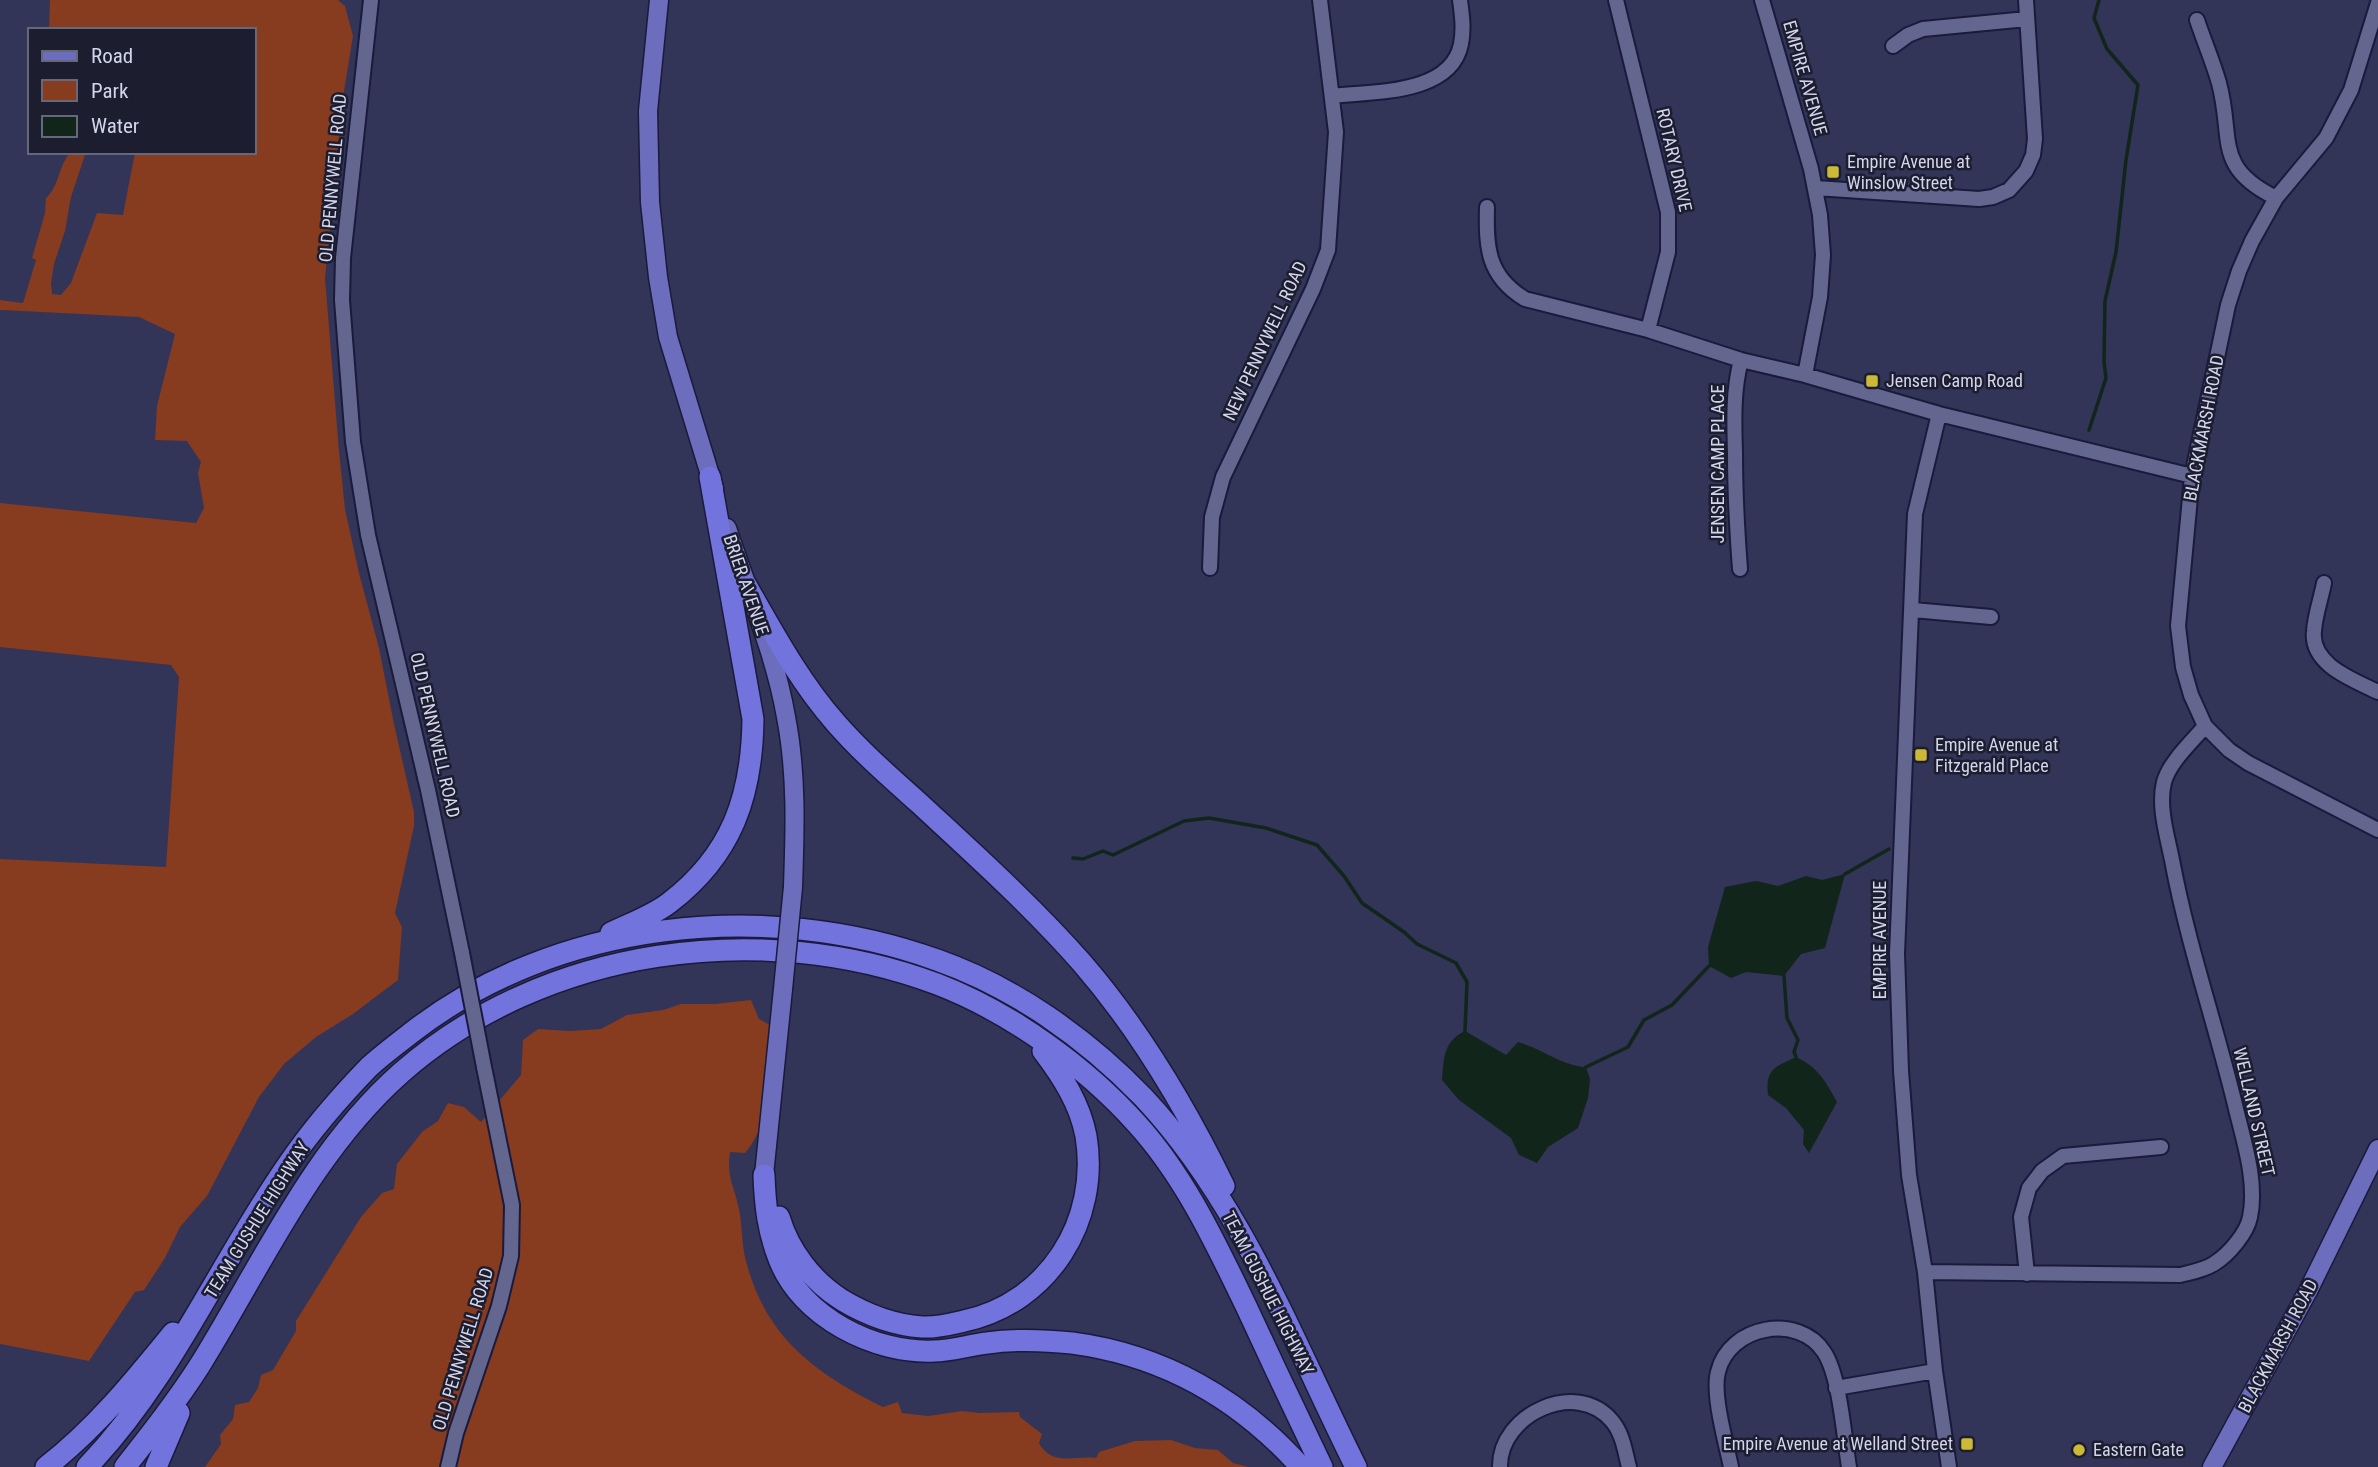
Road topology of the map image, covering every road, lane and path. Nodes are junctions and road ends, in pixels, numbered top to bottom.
1 (371, 0) edge
2 (659, 0) edge
3 (1320, 0) edge
4 (1460, 0) edge
5 (1616, 0) edge
6 (1762, 0) edge
7 (2026, 0) edge
8 (2378, 3) edge
9 (2028, 19) junction
10 (2197, 20) dead end
11 (1894, 46) dead end
12 (1333, 96) junction
13 (1816, 188) junction
14 (2276, 198) junction
15 (1487, 207) dead end
16 (1648, 330) junction
17 (1741, 359) junction
18 (1805, 375) junction
19 (1939, 414) junction
20 (2192, 476) junction
21 (710, 477) junction
22 (1210, 568) dead end
23 (1740, 569) dead end
24 (2324, 583) dead end
25 (746, 585) junction
26 (1913, 610) junction
27 (1991, 617) dead end
28 (2378, 692) edge
29 (2205, 726) junction
30 (2378, 830) edge
31 (561, 954) junction
32 (1017, 1026) junction
33 (2161, 1147) dead end
34 (2378, 1149) edge
35 (765, 1175) junction
36 (229, 1263) junction
37 (1924, 1272) junction
38 (2027, 1274) junction
39 (1263, 1275) junction
40 (199, 1366) junction
41 (1935, 1371) junction
42 (1836, 1388) junction
43 (46, 1467) edge
44 (87, 1467) edge
45 (124, 1467) edge
46 (156, 1467) edge
47 (448, 1467) edge
48 (1300, 1467) edge
49 (1322, 1467) edge
50 (1356, 1467) edge
51 (1500, 1467) edge
52 (1629, 1467) edge
53 (1731, 1467) edge
54 (1849, 1467) edge
55 (1949, 1467) edge
56 (2212, 1467) edge

1 - 47 street, OLD PENNYWELL ROAD, bridge
2 - 21 main road, BRIER AVENUE
3 - 12 street, NEW PENNYWELL ROAD
4 - 12 street
5 - 16 street, ROTARY DRIVE
6 - 13 street, EMPIRE AVENUE
7 - 9 street
8 - 14 street, BLACKMARSH ROAD
9 - 11 street
9 - 13 street
10 - 14 street
12 - 22 street, NEW PENNYWELL ROAD
13 - 18 street, EMPIRE AVENUE
14 - 20 street, BLACKMARSH ROAD
15 - 16 street
16 - 17 street
17 - 18 street
17 - 23 street, JENSEN CAMP PLACE
18 - 19 street
19 - 20 street
19 - 26 street, EMPIRE AVENUE
20 - 29 street, BLACKMARSH ROAD
21 - 25 main road, BRIER AVENUE
21 - 31 highway
24 - 28 street
25 - 35 main road, BRIER AVENUE, bridge
25 - 39 highway
26 - 27 street
26 - 37 street, EMPIRE AVENUE
29 - 30 street, BLACKMARSH ROAD
29 - 38 street, WELLAND STREET
31 - 36 highway, TEAM GUSHUE HIGHWAY
31 - 39 highway, TEAM GUSHUE HIGHWAY
32 - 35 highway
32 - 40 highway, TEAM GUSHUE HIGHWAY
32 - 49 highway, TEAM GUSHUE HIGHWAY
33 - 38 street
34 - 56 main road, BLACKMARSH ROAD
35 - 48 highway
36 - 43 highway
36 - 44 highway, TEAM GUSHUE HIGHWAY
37 - 38 street, WELLAND STREET
37 - 41 street, EMPIRE AVENUE
39 - 50 highway, TEAM GUSHUE HIGHWAY
40 - 45 highway, TEAM GUSHUE HIGHWAY
40 - 46 highway
41 - 42 street
41 - 55 street, EMPIRE AVENUE
42 - 53 street
42 - 54 street
51 - 52 street

